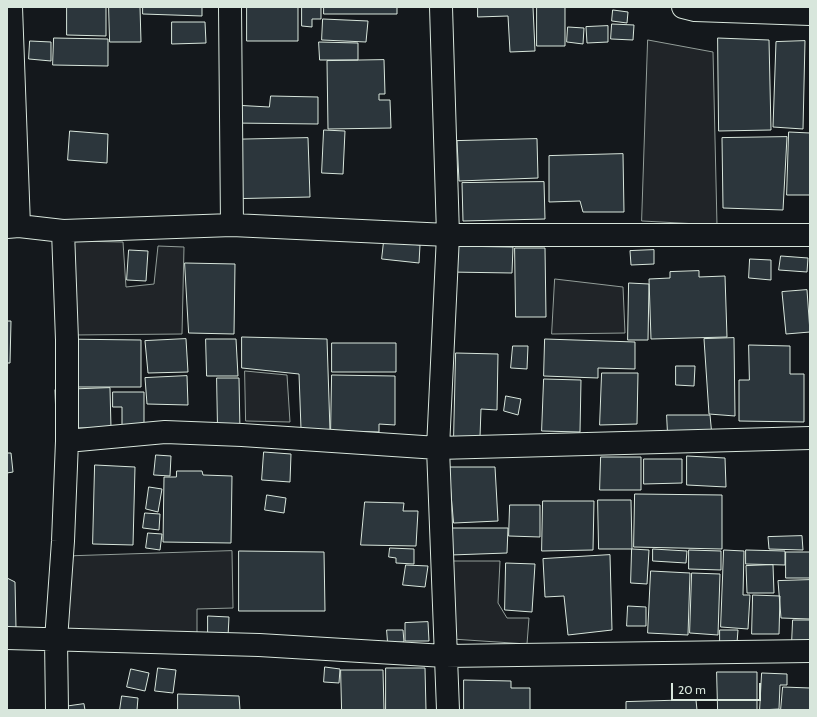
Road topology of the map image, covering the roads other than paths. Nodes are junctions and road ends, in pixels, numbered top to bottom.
1 (11, 7) edge
2 (230, 7) edge
3 (441, 7) edge
4 (683, 7) edge
5 (810, 14) edge
6 (232, 224) junction
7 (13, 226) edge
8 (63, 231) junction
9 (448, 235) junction
10 (810, 235) edge
11 (810, 438) edge
12 (67, 441) junction
13 (438, 448) junction
14 (7, 638) edge
15 (56, 640) junction
16 (810, 651) edge
17 (445, 656) junction
18 (57, 710) edge
19 (448, 710) edge

1 - 7 street
2 - 6 street
3 - 9 street
4 - 5 street
6 - 8 street
6 - 9 street
7 - 8 street
8 - 12 street
9 - 10 street
9 - 13 street
11 - 13 street
12 - 13 street
12 - 15 street
13 - 17 street
14 - 15 street
15 - 17 street
15 - 18 street
16 - 17 street
17 - 19 street

